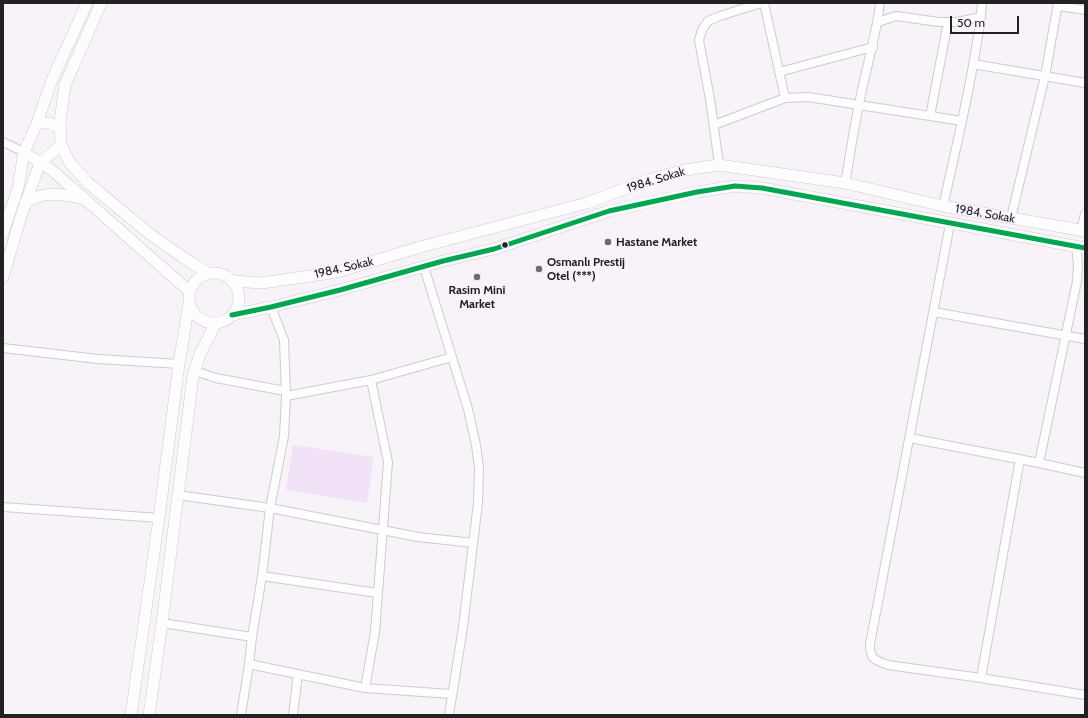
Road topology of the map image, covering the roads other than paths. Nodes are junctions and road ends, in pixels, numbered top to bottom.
1 (87, 3) edge
2 (101, 3) edge
3 (763, 3) edge
4 (880, 3) edge
5 (982, 3) edge
6 (1058, 4) edge
7 (1085, 10) edge
8 (981, 17) junction
9 (878, 22) junction
10 (948, 22) junction
11 (873, 47) junction
12 (973, 64) junction
13 (779, 72) junction
14 (1045, 76) junction
15 (1085, 83) edge
16 (785, 98) junction
17 (859, 104) junction
18 (930, 116) junction
19 (962, 121) junction
20 (37, 123) junction
21 (714, 124) junction
22 (60, 128) junction
23 (3, 142) edge
24 (61, 145) junction
25 (24, 152) junction
26 (40, 162) junction
27 (719, 165) junction
28 (751, 170) junction
29 (845, 183) junction
30 (749, 187) junction
31 (86, 199) junction
32 (25, 204) junction
33 (943, 206) junction
34 (1085, 214) edge
35 (1011, 218) junction
36 (950, 224) junction
37 (1083, 231) edge
38 (3, 234) edge
39 (15, 237) junction
40 (1080, 248) edge
41 (424, 267) junction
42 (208, 273) junction
43 (3, 277) edge
44 (233, 281) junction
45 (189, 291) junction
46 (189, 303) junction
47 (271, 307) junction
48 (934, 312) junction
49 (232, 314) junction
50 (216, 323) junction
51 (1066, 335) junction
52 (1085, 339) edge
53 (3, 348) edge
54 (452, 357) junction
55 (179, 364) junction
56 (195, 371) junction
57 (372, 380) junction
58 (285, 394) junction
59 (910, 438) junction
60 (1020, 459) junction
61 (1039, 463) junction
62 (1085, 473) edge
63 (178, 495) junction
64 (3, 507) edge
65 (270, 508) junction
66 (159, 518) junction
67 (383, 530) junction
68 (473, 543) junction
69 (262, 576) junction
70 (377, 593) junction
71 (162, 623) junction
72 (252, 637) junction
73 (249, 664) junction
74 (298, 674) junction
75 (981, 678) junction
76 (365, 688) junction
77 (452, 694) junction
78 (1085, 695) edge
79 (131, 715) edge
80 (149, 715) edge
81 (241, 715) edge
82 (292, 715) edge
83 (449, 715) edge

1 - 20 main road
2 - 22 main road
3 - 13 street
3 - 21 street
4 - 9 street
5 - 8 street
6 - 7 street
6 - 14 street
8 - 10 street
8 - 12 street
9 - 10 street
9 - 11 street
10 - 18 street
11 - 13 street
11 - 17 street
12 - 14 street
12 - 19 street
13 - 16 street
14 - 15 street
14 - 35 street
16 - 17 street
16 - 21 street
17 - 18 street
17 - 29 street
18 - 19 street
19 - 33 street
20 - 22 main road
20 - 25 main road
21 - 27 street
22 - 24 main road
23 - 25 street
24 - 26 main road
24 - 42 main road
25 - 26 main road
25 - 38 main road
26 - 31 main road
26 - 32 main road
27 - 28 main road, 1984. Sokak
27 - 44 main road, 1984. Sokak
28 - 29 main road, 1984. Sokak
28 - 30 main road
29 - 33 main road, 1984. Sokak
30 - 36 main road
30 - 41 main road
31 - 32 main road
31 - 45 main road
32 - 39 main road
33 - 35 main road, 1984. Sokak
34 - 37 street
35 - 37 main road, 1984. Sokak
36 - 40 main road
36 - 48 street
38 - 39 street
39 - 43 main road
40 - 51 street
41 - 47 main road
41 - 54 street
42 - 44 main road
42 - 45 main road
44 - 49 main road
45 - 46 main road
46 - 50 main road
46 - 55 main road
47 - 49 main road
47 - 58 street
48 - 51 street
48 - 59 street
49 - 50 main road
50 - 56 main road
51 - 52 street
51 - 61 street
53 - 55 street
54 - 57 street
54 - 68 street
55 - 66 main road
56 - 58 street
56 - 63 main road
57 - 58 street
57 - 67 street
58 - 65 street
59 - 60 street
59 - 75 street
60 - 61 street
60 - 75 street
61 - 62 street
63 - 65 street
63 - 71 main road
64 - 66 street
65 - 67 street
65 - 69 street
66 - 79 main road
67 - 68 street
67 - 70 street
68 - 77 street
69 - 70 street
69 - 72 street
70 - 76 street
71 - 72 street
71 - 80 main road
72 - 73 street
73 - 74 street
73 - 81 street
74 - 76 street
74 - 82 street
75 - 78 street
76 - 77 street
77 - 83 street

